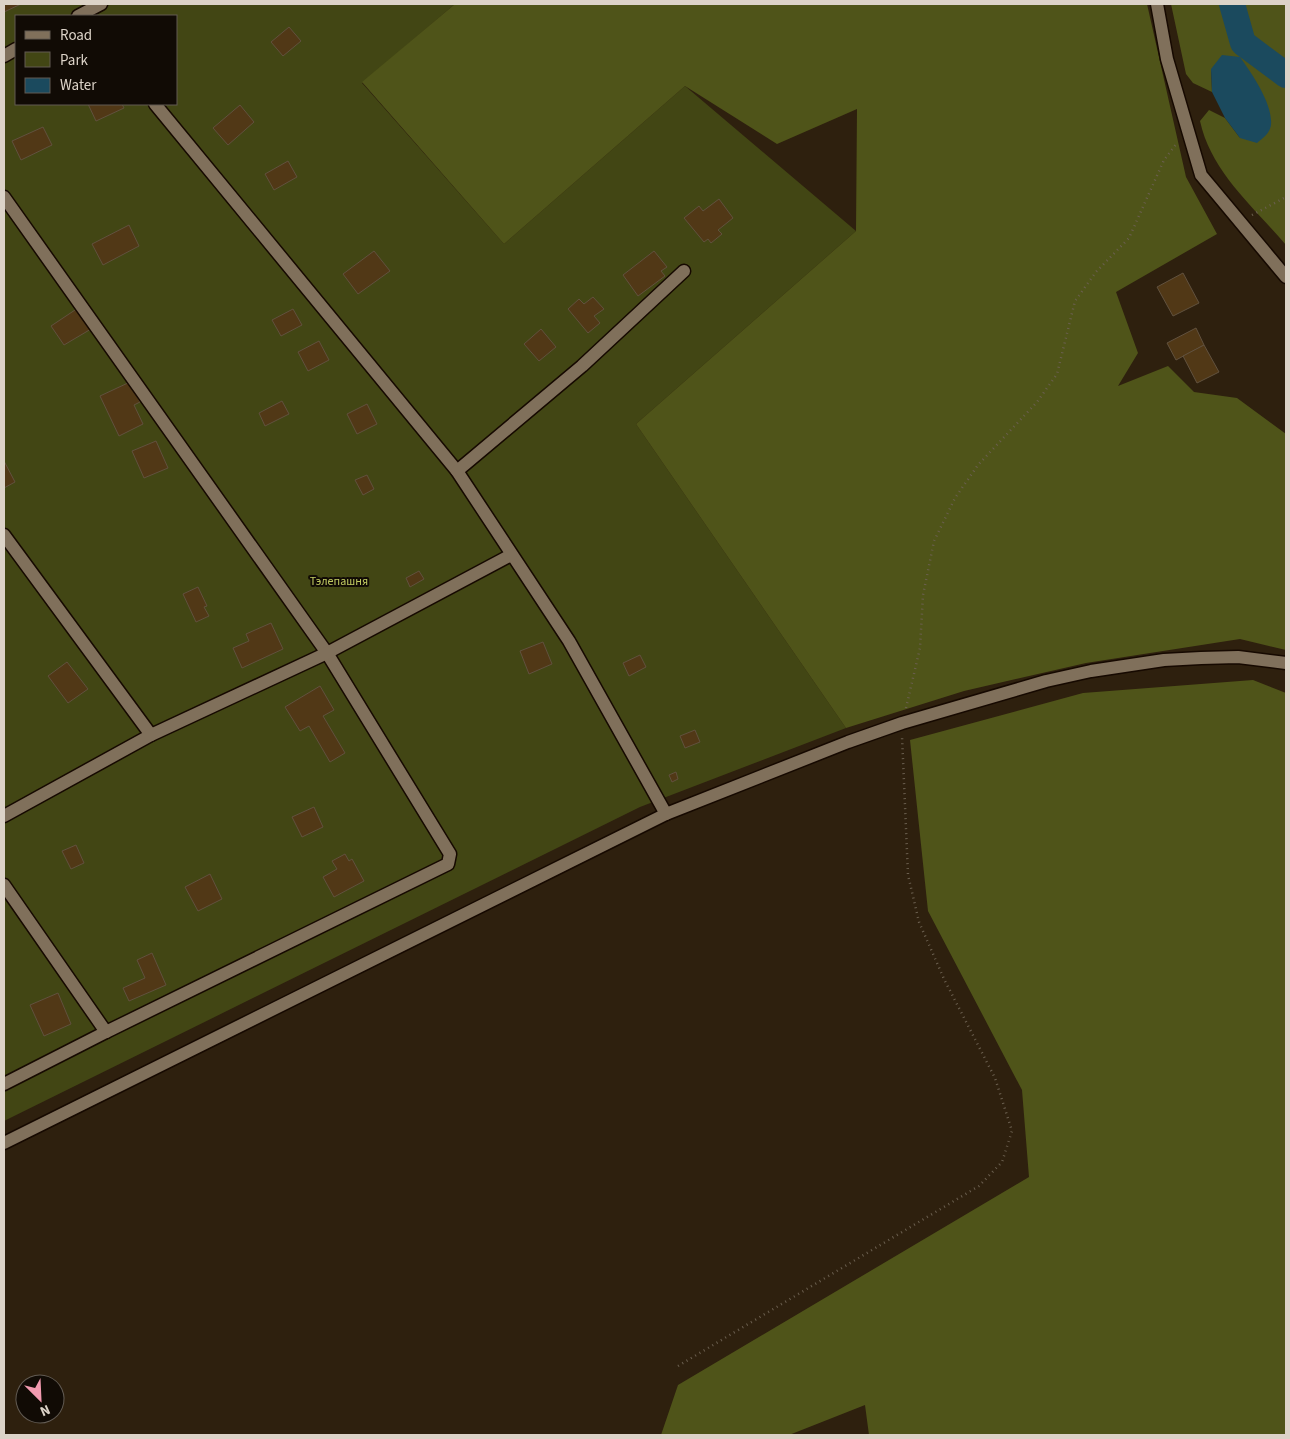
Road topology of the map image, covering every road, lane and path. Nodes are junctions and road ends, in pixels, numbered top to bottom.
1 (102, 4) edge
2 (1157, 4) edge
3 (83, 15) edge
4 (15, 50) edge
5 (4, 56) edge
6 (156, 105) edge
7 (1188, 131) junction
8 (4, 197) edge
9 (1286, 197) edge
10 (1240, 222) junction
11 (684, 271) dead end
12 (1286, 278) edge
13 (457, 471) junction
14 (4, 535) edge
15 (511, 556) junction
16 (327, 653) junction
17 (1286, 663) edge
18 (902, 723) junction
19 (151, 735) junction
20 (666, 814) junction
21 (4, 816) edge
22 (4, 885) edge
23 (106, 1032) junction
24 (4, 1084) edge
25 (4, 1143) edge
26 (678, 1366) dead end

1 - 3 street
2 - 7 street
4 - 5 street
6 - 13 street
7 - 10 street
7 - 18 path
8 - 16 street
9 - 10 path
10 - 12 street
11 - 13 street
13 - 15 street
14 - 19 street
15 - 16 street
15 - 20 street
16 - 19 street
16 - 23 street
17 - 18 street
18 - 20 street
18 - 26 path
19 - 21 street
20 - 25 street
22 - 23 street
23 - 24 street

